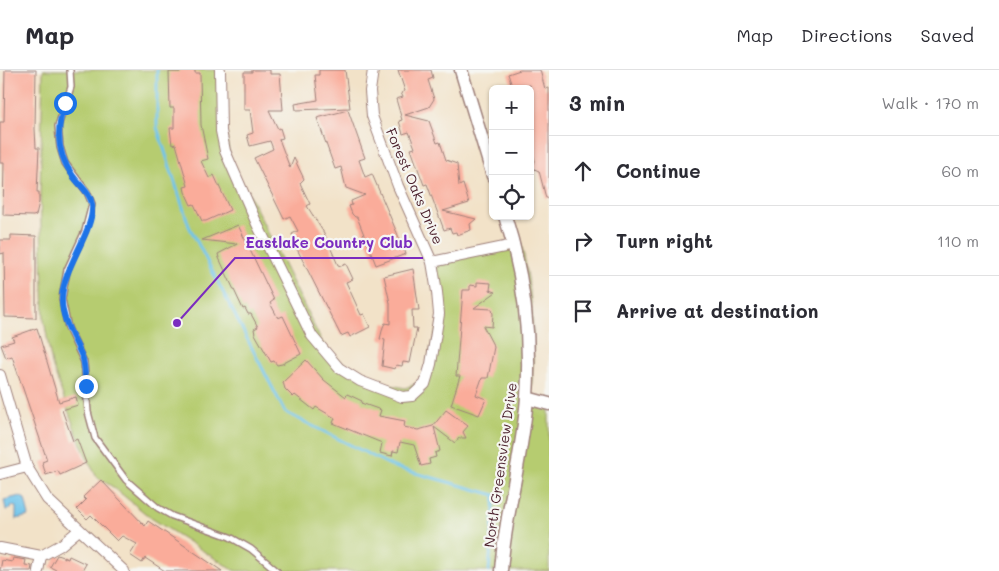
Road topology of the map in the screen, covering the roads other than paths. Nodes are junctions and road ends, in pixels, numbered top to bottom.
1 (70, 70) edge
2 (220, 70) edge
3 (373, 70) edge
4 (461, 70) edge
5 (493, 175) edge
6 (506, 220) edge
7 (514, 245) junction
8 (432, 262) junction
9 (0, 375) edge
10 (527, 398) junction
11 (549, 404) edge
12 (27, 467) junction
13 (0, 474) edge
14 (79, 530) junction
15 (0, 548) edge
16 (42, 556) junction
17 (38, 571) edge
18 (124, 571) edge
19 (277, 571) edge
20 (501, 571) edge

1 - 19 lane
2 - 8 street, Forest Oaks Drive
3 - 8 street, Forest Oaks Drive
4 - 5 street
6 - 7 street, North Greensview Drive
7 - 8 street
7 - 10 street, North Greensview Drive
9 - 12 street
10 - 11 street
10 - 20 street, North Greensview Drive
12 - 13 street
12 - 14 street
14 - 16 street
14 - 18 street
15 - 16 street
16 - 17 street

